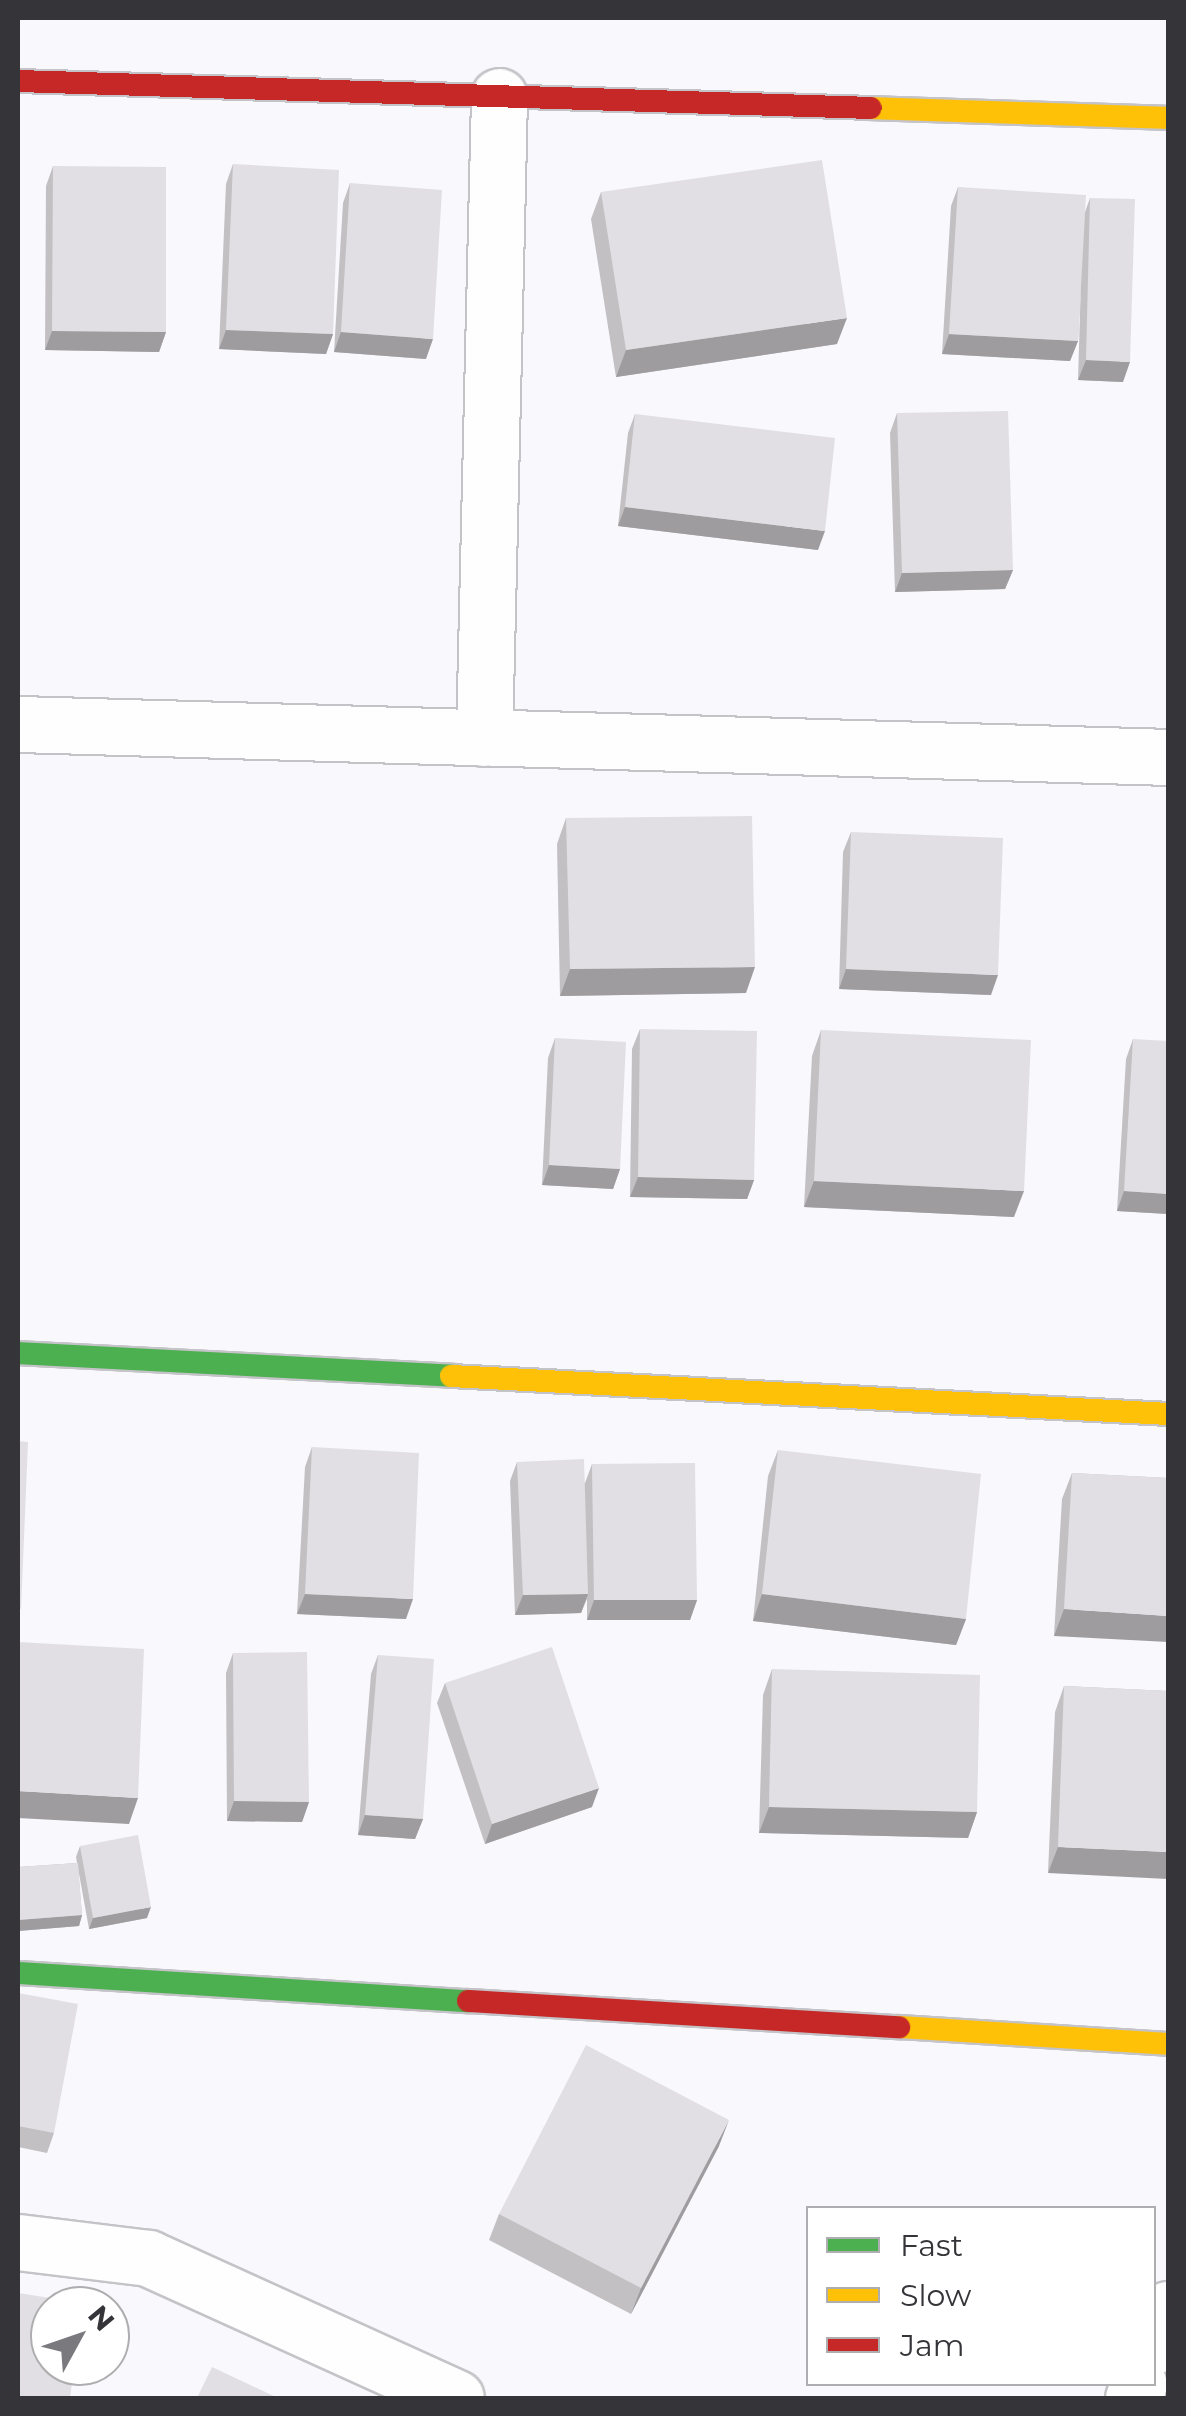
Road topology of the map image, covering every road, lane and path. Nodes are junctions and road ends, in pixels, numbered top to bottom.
1 (18, 81) edge
2 (499, 96) junction
3 (1168, 118) edge
4 (18, 724) edge
5 (484, 738) junction
6 (1168, 758) edge
7 (18, 1353) edge
8 (1168, 1414) edge
9 (18, 1972) edge
10 (1168, 2044) edge
11 (18, 2242) edge
12 (1168, 2309) edge
13 (1156, 2341) edge
14 (456, 2398) edge

1 - 2 street
2 - 3 street
2 - 5 street
4 - 5 street
5 - 6 street
7 - 8 street
9 - 10 street
11 - 14 street
12 - 13 street

